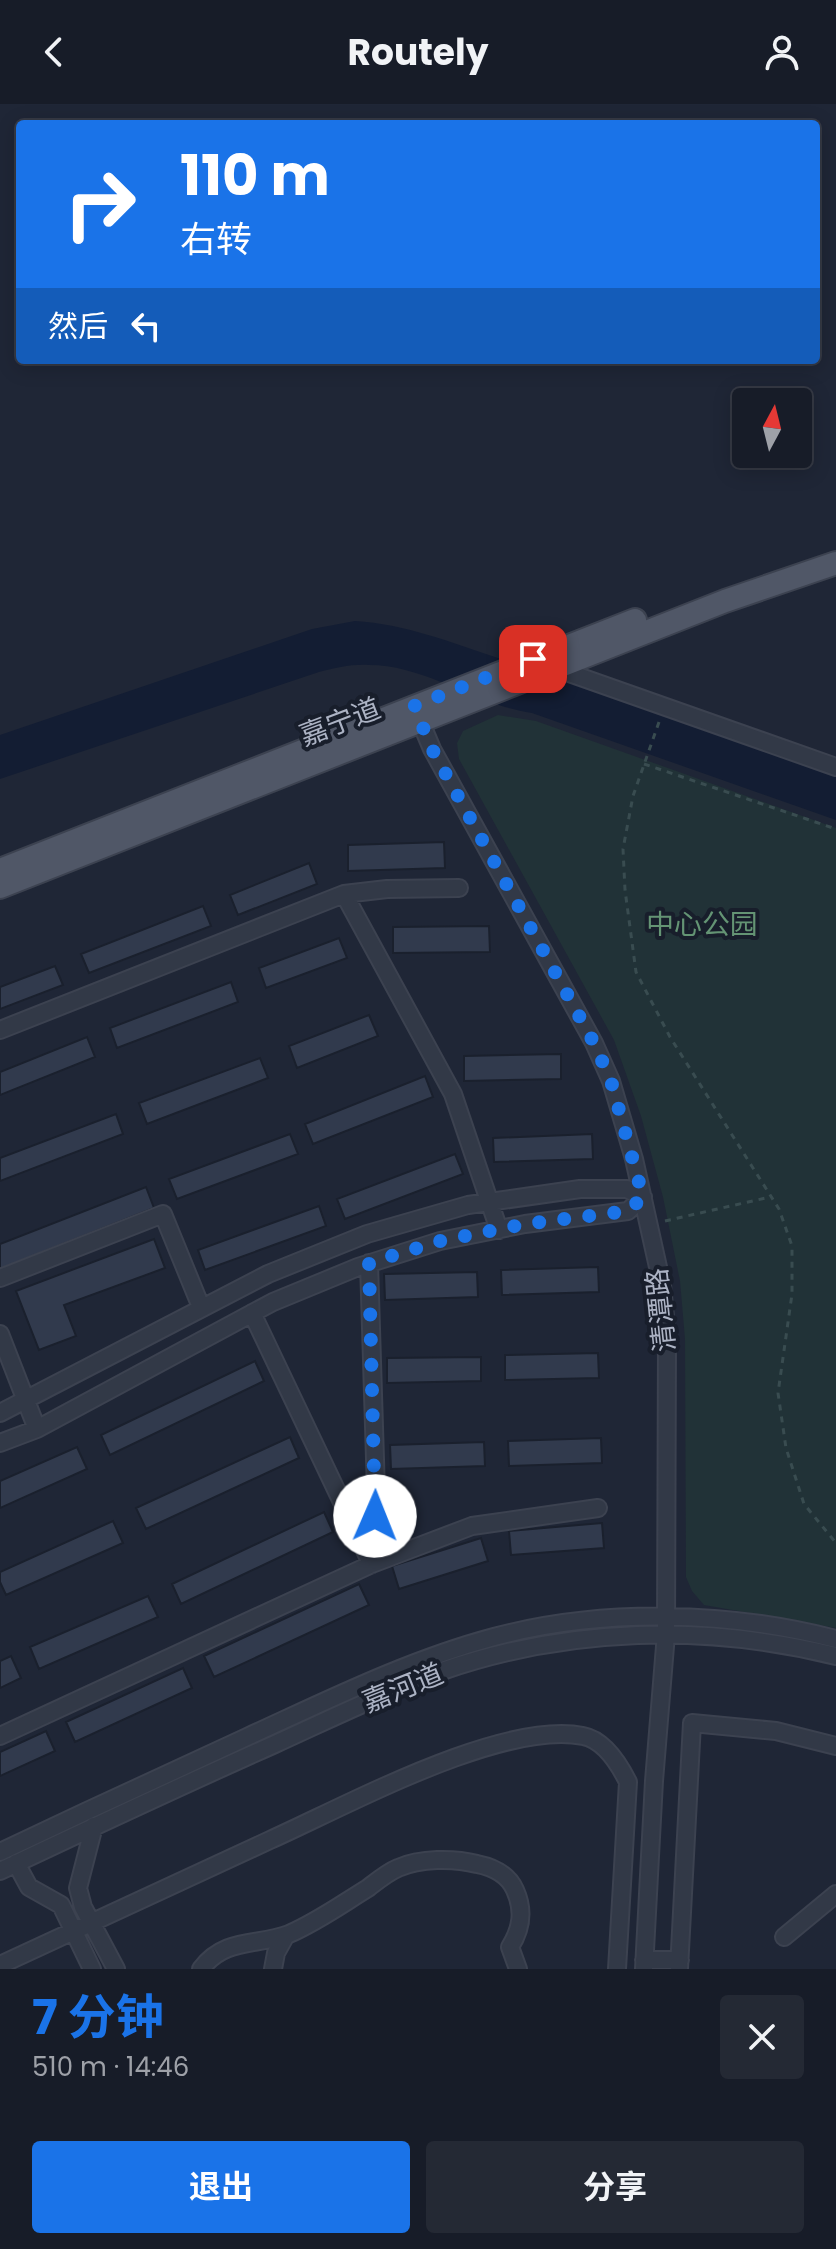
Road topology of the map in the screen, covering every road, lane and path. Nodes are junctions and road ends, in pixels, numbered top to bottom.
1 (836, 548) edge
2 (836, 563) edge
3 (555, 668) junction
4 (665, 707) junction
5 (418, 714) junction
6 (644, 764) junction
7 (836, 767) edge
8 (836, 829) edge
9 (0, 870) edge
10 (0, 887) edge
11 (459, 888) dead end
12 (344, 894) junction
13 (0, 1030) edge
14 (643, 1197) junction
15 (771, 1197) junction
16 (490, 1202) junction
17 (649, 1225) junction
18 (499, 1230) junction
19 (369, 1263) junction
20 (0, 1278) edge
21 (201, 1307) junction
22 (252, 1313) junction
23 (0, 1334) edge
24 (26, 1401) junction
25 (0, 1413) edge
26 (37, 1429) junction
27 (0, 1443) edge
28 (598, 1508) dead end
29 (836, 1543) edge
30 (372, 1564) junction
31 (666, 1626) junction
32 (836, 1639) edge
33 (836, 1656) edge
34 (0, 1736) edge
35 (836, 1746) edge
36 (94, 1826) junction
37 (0, 1852) edge
38 (8, 1867) edge
39 (836, 1894) edge
40 (91, 1922) junction
41 (73, 1930) junction
42 (286, 1935) junction
43 (784, 1937) dead end
44 (644, 1964) edge
45 (0, 1965) edge
46 (680, 1965) edge
47 (92, 1969) edge
48 (116, 1969) edge
49 (201, 1969) edge
50 (273, 1969) edge
51 (518, 1969) edge
52 (617, 1969) edge

1 - 5 main road, 嘉宁道
2 - 3 main road, 嘉宁道
3 - 4 street
3 - 5 main road, 嘉宁道
4 - 6 path
4 - 7 street
5 - 9 main road, 嘉宁道
5 - 10 main road, 嘉宁道
5 - 14 street, 清潭路
6 - 8 path
6 - 15 path
11 - 12 street
12 - 13 street
12 - 16 street
14 - 16 street
14 - 17 street, 清潭路
14 - 18 street
15 - 17 path
15 - 29 path
16 - 18 street
16 - 21 street
17 - 31 street, 清潭路
18 - 19 street
19 - 22 street
19 - 30 street
20 - 21 street
21 - 24 street
22 - 26 street
22 - 30 street
23 - 24 street
24 - 25 street
24 - 26 street
26 - 27 street
28 - 30 street
30 - 34 street
31 - 32 street, 嘉河道
31 - 33 street, 嘉河道
31 - 36 street, 嘉河道
31 - 37 street, 嘉河道
31 - 44 street, 清潭路
35 - 46 street
36 - 38 street, 嘉河道
36 - 40 street
38 - 41 street
39 - 43 street
40 - 41 street
40 - 48 street
40 - 52 street
41 - 45 street
41 - 47 street
42 - 49 street
42 - 50 street
42 - 51 street
44 - 46 street

